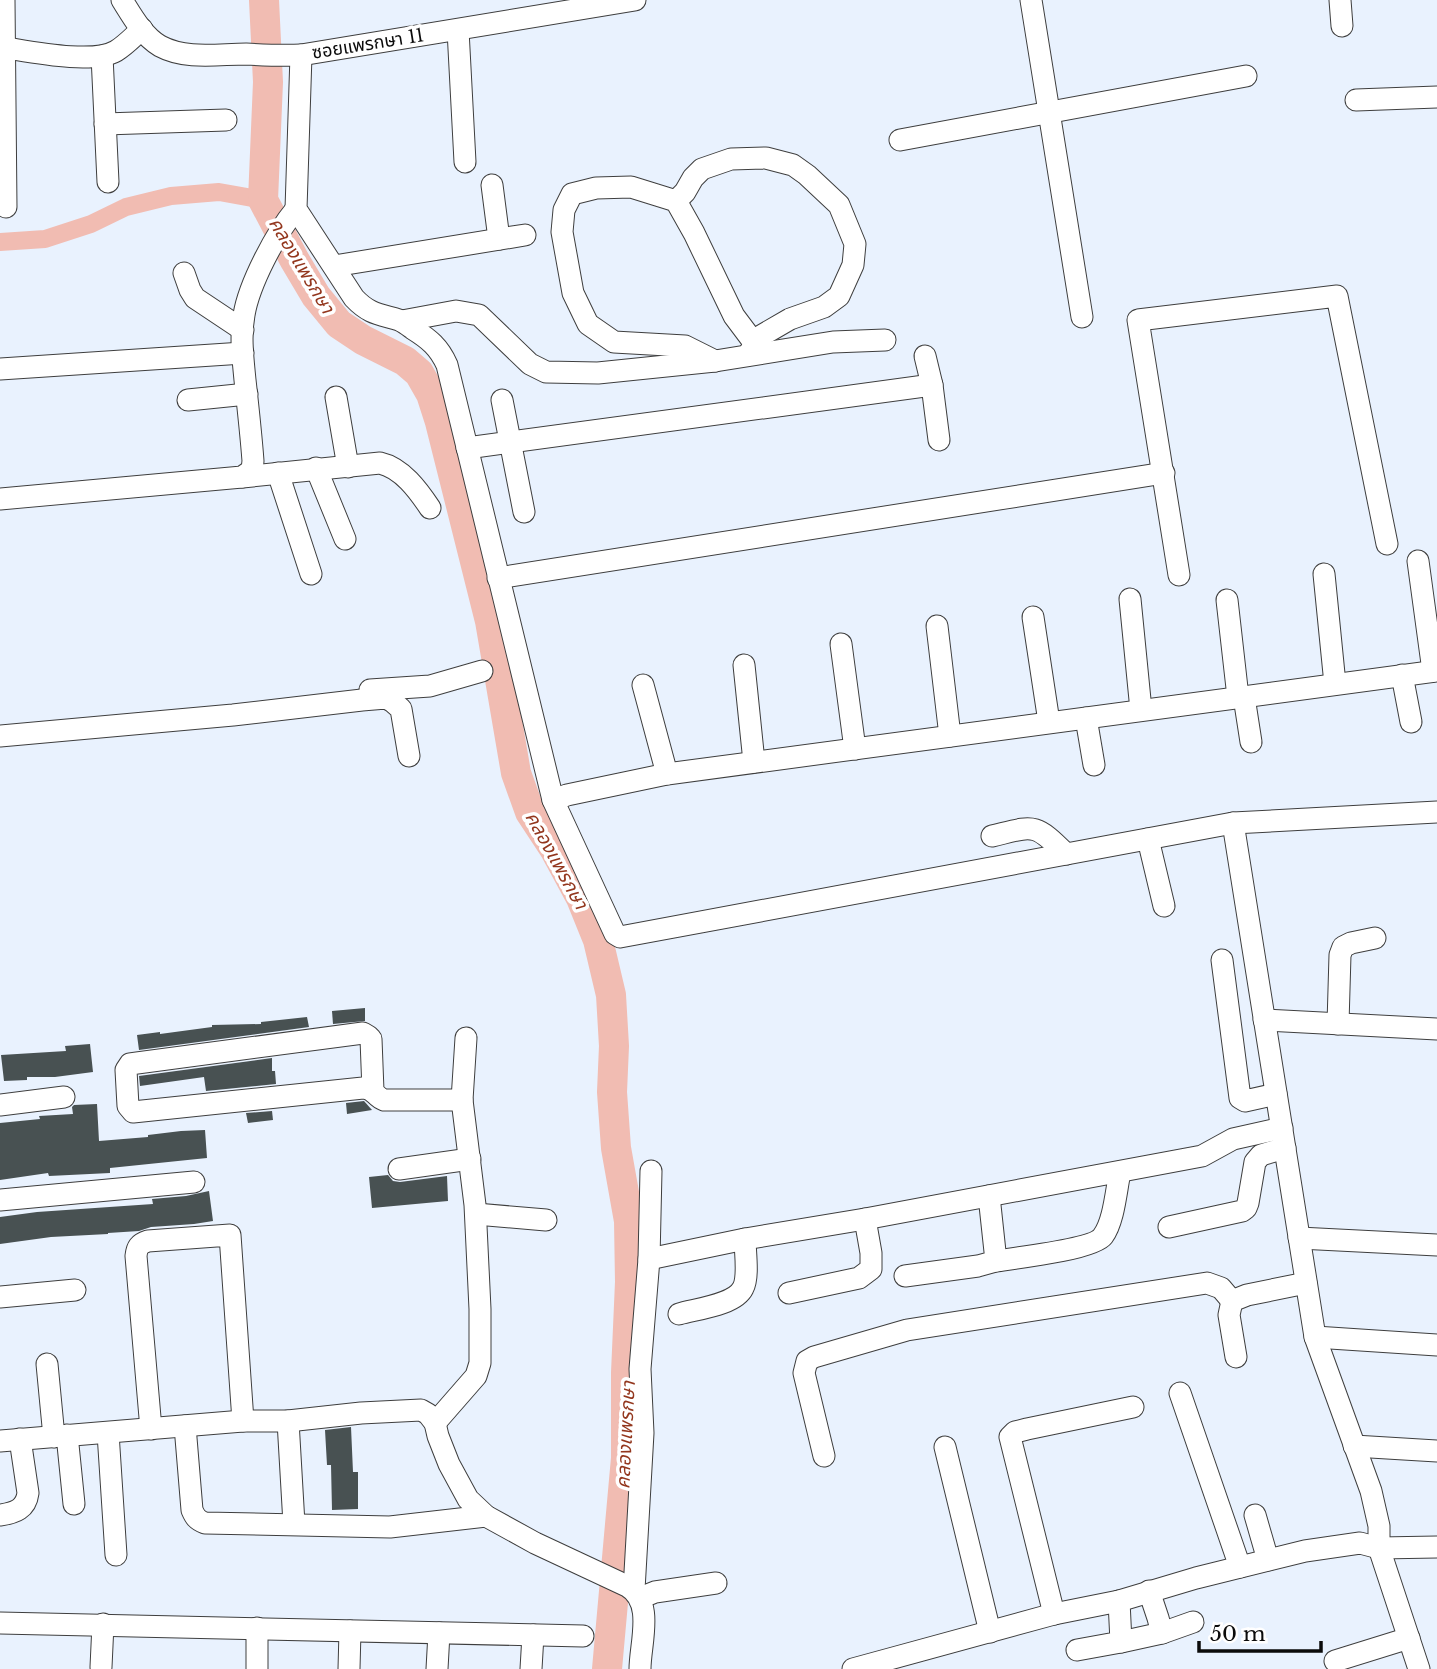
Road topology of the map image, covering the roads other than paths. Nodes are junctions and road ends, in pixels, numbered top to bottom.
1 (4, 0) edge
2 (122, 0) edge
3 (635, 0) edge
4 (1031, 0) edge
5 (1340, 0) edge
6 (566, 6) edge
7 (534, 8) edge
8 (1342, 26) dead end
9 (142, 29) junction
10 (457, 30) junction
11 (2, 47) edge
12 (292, 55) junction
13 (102, 56) junction
14 (1245, 75) dead end
15 (1437, 97) edge
16 (1356, 100) dead end
17 (1049, 111) junction
18 (226, 120) dead end
19 (105, 124) junction
20 (900, 140) dead end
21 (2, 157) edge
22 (465, 162) dead end
23 (108, 182) dead end
24 (492, 185) dead end
25 (676, 201) junction
26 (6, 207) dead end
27 (291, 215) junction
28 (525, 235) dead end
29 (499, 239) junction
30 (334, 266) junction
31 (184, 272) dead end
32 (1082, 317) dead end
33 (402, 321) junction
34 (243, 330) junction
35 (885, 340) dead end
36 (751, 349) junction
37 (243, 353) junction
38 (925, 356) dead end
39 (715, 361) junction
40 (0, 369) edge
41 (932, 385) junction
42 (247, 394) junction
43 (337, 397) dead end
44 (188, 400) dead end
45 (502, 400) dead end
46 (939, 440) dead end
47 (510, 442) junction
48 (467, 448) junction
49 (348, 467) junction
50 (316, 468) junction
51 (278, 473) junction
52 (1164, 473) junction
53 (242, 477) junction
54 (0, 499) edge
55 (430, 508) dead end
56 (524, 512) dead end
57 (345, 539) dead end
58 (1387, 544) dead end
59 (1418, 561) dead end
60 (310, 574) dead end
61 (1324, 574) dead end
62 (1180, 575) dead end
63 (498, 578) junction
64 (1130, 599) dead end
65 (1227, 600) dead end
66 (1033, 617) dead end
67 (937, 626) dead end
68 (841, 644) dead end
69 (744, 665) dead end
70 (482, 671) dead end
71 (1435, 671) edge
72 (1402, 675) junction
73 (1335, 684) junction
74 (643, 685) dead end
75 (1241, 697) junction
76 (338, 702) junction
77 (1141, 710) junction
78 (1086, 718) junction
79 (1411, 722) dead end
80 (1049, 723) junction
81 (0, 736) edge
82 (950, 736) junction
83 (1251, 742) dead end
84 (855, 749) junction
85 (409, 756) dead end
86 (754, 762) junction
87 (1094, 765) dead end
88 (667, 774) junction
89 (552, 800) junction
90 (1437, 812) edge
91 (1233, 823) junction
92 (992, 836) dead end
93 (1148, 839) junction
94 (1066, 854) junction
95 (1164, 906) dead end
96 (1375, 938) dead end
97 (1222, 960) dead end
98 (1264, 1020) junction
99 (1338, 1024) junction
100 (1437, 1029) edge
101 (466, 1038) dead end
102 (373, 1091) junction
103 (1276, 1094) junction
104 (64, 1097) dead end
105 (462, 1100) junction
106 (0, 1105) edge
107 (1283, 1138) junction
108 (470, 1159) junction
109 (398, 1169) dead end
110 (651, 1171) dead end
111 (1120, 1172) junction
112 (194, 1182) dead end
113 (989, 1196) junction
114 (0, 1200) edge
115 (476, 1214) junction
116 (865, 1219) junction
117 (546, 1220) dead end
118 (1169, 1227) dead end
119 (1299, 1238) junction
120 (745, 1239) junction
121 (1437, 1245) edge
122 (649, 1259) junction
123 (996, 1261) junction
124 (905, 1276) dead end
125 (1306, 1283) junction
126 (75, 1290) dead end
127 (789, 1293) dead end
128 (0, 1297) edge
129 (1232, 1301) junction
130 (679, 1314) dead end
131 (1315, 1337) junction
132 (1437, 1345) edge
133 (1236, 1357) dead end
134 (47, 1364) dead end
135 (1181, 1393) dead end
136 (1133, 1407) dead end
137 (243, 1421) junction
138 (288, 1421) junction
139 (435, 1423) junction
140 (185, 1426) junction
141 (151, 1429) junction
142 (108, 1433) junction
143 (61, 1436) junction
144 (10, 1440) edge
145 (1354, 1446) junction
146 (945, 1447) dead end
147 (1437, 1451) edge
148 (824, 1456) dead end
149 (74, 1504) dead end
150 (0, 1515) edge
151 (1255, 1515) dead end
152 (486, 1516) junction
153 (294, 1524) junction
154 (1437, 1547) edge
155 (1379, 1548) junction
156 (116, 1555) dead end
157 (1268, 1560) junction
158 (1240, 1567) junction
159 (716, 1583) dead end
160 (634, 1591) junction
161 (1149, 1591) junction
162 (1119, 1601) junction
163 (1055, 1614) junction
164 (1193, 1622) dead end
165 (0, 1623) edge
166 (103, 1624) junction
167 (257, 1628) junction
168 (350, 1630) junction
169 (990, 1632) junction
170 (439, 1633) junction
171 (1161, 1633) junction
172 (533, 1635) junction
173 (583, 1636) dead end
174 (1409, 1638) junction
175 (1122, 1642) junction
176 (1077, 1650) dead end
177 (1335, 1661) dead end
178 (101, 1667) dead end
179 (257, 1669) edge
180 (349, 1669) edge
181 (437, 1669) edge
182 (531, 1669) edge
183 (640, 1669) edge
184 (853, 1669) edge
185 (1419, 1669) edge

1 - 11 street
2 - 9 street, ซอยแพรกษา 11
3 - 6 street, ซอยแพรกษา 11
4 - 17 street
5 - 8 street
6 - 7 street, ซอยแพรกษา 11
7 - 10 street, ซอยแพรกษา 11
9 - 12 street, ซอยแพรกษา 11
9 - 13 street
10 - 12 street, ซอยแพรกษา 11
10 - 22 street
11 - 13 street
11 - 21 street
12 - 27 street
13 - 19 street
14 - 17 street
15 - 16 street
17 - 20 street
17 - 32 street
18 - 19 street
19 - 23 street
21 - 26 street
24 - 29 street
25 - 36 street
25 - 36 street
25 - 39 street
27 - 30 street
27 - 34 street
28 - 29 street
29 - 30 street
30 - 33 street
31 - 34 street
33 - 39 street
33 - 48 street
34 - 37 street
35 - 36 street
36 - 39 street
37 - 40 street
37 - 42 street
38 - 41 street
41 - 46 street
41 - 47 street
42 - 44 street
42 - 53 street
43 - 49 street
45 - 47 street
47 - 48 street
47 - 56 street
48 - 63 street
49 - 50 street
49 - 55 street
50 - 51 street
50 - 57 street
51 - 53 street
51 - 60 street
52 - 58 street
52 - 62 street
52 - 63 street
53 - 54 street
59 - 71 street
61 - 73 street
63 - 89 street
64 - 77 street
65 - 75 street
66 - 80 street
67 - 82 street
68 - 84 street
69 - 86 street
70 - 76 street
71 - 72 street
72 - 73 street
72 - 79 street
73 - 75 street
74 - 88 street
75 - 77 street
75 - 83 street
76 - 81 street
76 - 85 street
77 - 78 street
78 - 80 street
78 - 87 street
80 - 82 street
82 - 84 street
84 - 86 street
86 - 88 street
88 - 89 street
89 - 94 street
90 - 91 street
91 - 93 street
91 - 98 street
92 - 94 street
93 - 94 street
93 - 95 street
96 - 99 street
97 - 103 street
98 - 99 street
98 - 103 street
99 - 100 street
101 - 105 street
102 - 102 street
102 - 105 street
103 - 107 street
104 - 106 street
105 - 108 street
107 - 111 street
107 - 118 street
107 - 119 street
108 - 109 street
108 - 115 street
110 - 122 street
111 - 113 street
111 - 123 street
112 - 114 street
113 - 116 street
113 - 123 street
115 - 117 street
115 - 139 street
116 - 120 street
116 - 127 street
119 - 121 street
119 - 125 street
120 - 122 street
120 - 130 street
122 - 160 street
123 - 124 street
125 - 129 street
125 - 131 street
126 - 128 street
129 - 133 street
129 - 148 street
131 - 132 street
131 - 145 street
134 - 143 street
135 - 158 street
136 - 163 street
137 - 138 street
137 - 140 street
137 - 141 street
138 - 139 street
138 - 153 street
139 - 152 street
140 - 141 street
140 - 153 street
141 - 142 street
142 - 143 street
142 - 156 street
143 - 144 street
143 - 149 street
144 - 150 street
145 - 147 street
145 - 155 street
146 - 169 street
151 - 157 street
152 - 153 street
152 - 160 street
154 - 155 street
155 - 157 street
155 - 174 street
157 - 158 street
158 - 161 street
159 - 160 street
160 - 183 street
161 - 162 street
161 - 171 street
162 - 163 street
162 - 175 street
163 - 169 street
164 - 171 street
165 - 166 street
166 - 167 street
166 - 178 street
167 - 168 street
167 - 179 street
168 - 170 street
168 - 180 street
169 - 184 street
170 - 172 street
170 - 181 street
171 - 175 street
172 - 173 street
172 - 182 street
174 - 177 street
174 - 185 street
175 - 176 street

